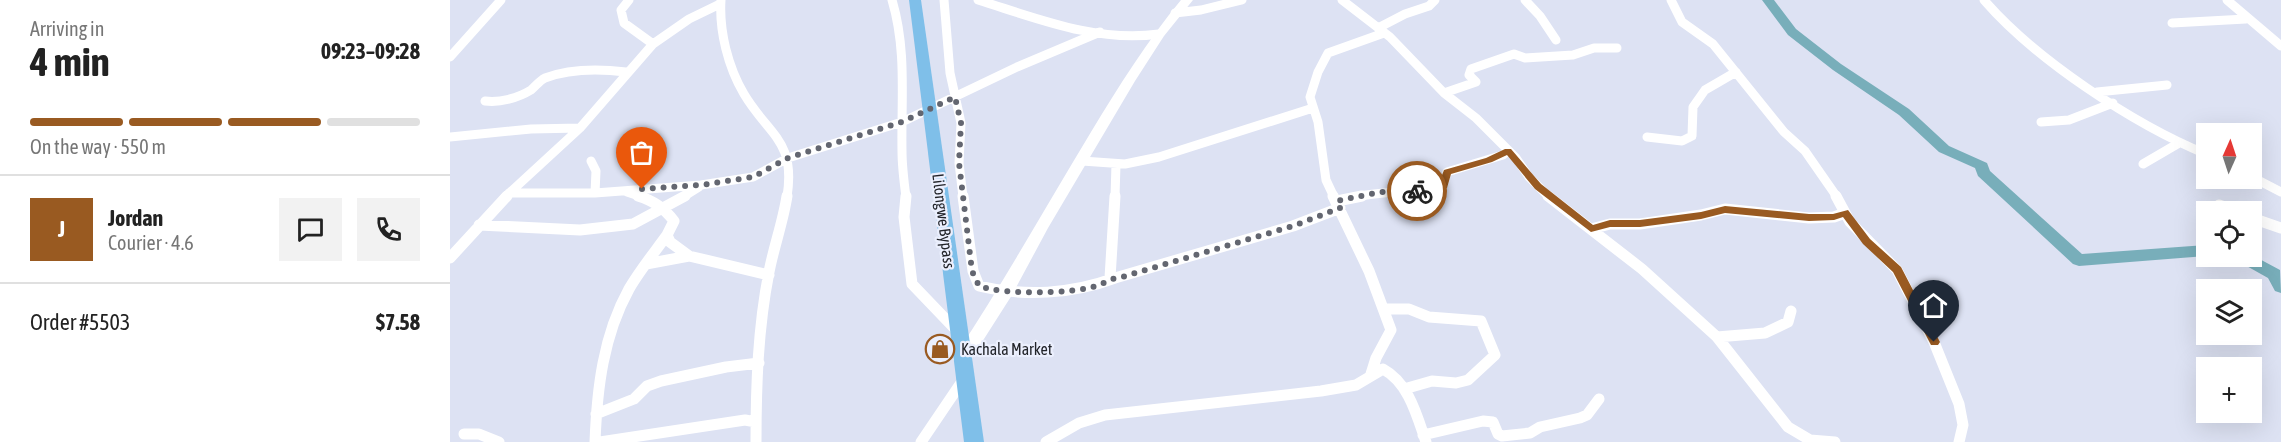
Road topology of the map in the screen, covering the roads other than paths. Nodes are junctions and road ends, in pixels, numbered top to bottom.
1 (501, 0) edge
2 (613, 0) edge
3 (892, 0) edge
4 (915, 0) edge
5 (944, 0) edge
6 (978, 0) edge
7 (1187, 0) edge
8 (1242, 0) edge
9 (1342, 0) edge
10 (1435, 0) edge
11 (1525, 0) edge
12 (1671, 0) edge
13 (1984, 0) edge
14 (2227, 0) edge
15 (721, 2) edge
16 (626, 3) edge
17 (1352, 4) edge
18 (1175, 13) junction
19 (2246, 19) junction
20 (2172, 23) dead end
21 (1381, 31) junction
22 (1100, 32) junction
23 (1159, 34) junction
24 (1556, 40) dead end
25 (653, 44) junction
26 (2281, 46) edge
27 (1617, 48) dead end
28 (450, 57) edge
29 (626, 72) junction
30 (1736, 72) junction
31 (2167, 85) dead end
32 (2097, 92) junction
33 (1444, 93) junction
34 (955, 97) junction
35 (485, 101) dead end
36 (2113, 104) junction
37 (1313, 108) junction
38 (930, 110) junction
39 (902, 122) junction
40 (2041, 122) dead end
41 (580, 128) junction
42 (450, 137) edge
43 (1647, 137) dead end
44 (2179, 143) junction
45 (2196, 150) edge
46 (1508, 151) junction
47 (788, 158) junction
48 (591, 160) dead end
49 (1082, 161) junction
50 (1116, 164) junction
51 (2143, 164) dead end
52 (2262, 182) edge
53 (701, 185) junction
54 (622, 191) junction
55 (2281, 192) edge
56 (596, 193) junction
57 (509, 194) junction
58 (1338, 204) junction
59 (666, 208) junction
60 (1845, 213) junction
61 (2262, 221) edge
62 (479, 225) junction
63 (2281, 228) edge
64 (1591, 229) junction
65 (667, 235) junction
66 (689, 256) junction
67 (450, 258) edge
68 (646, 264) junction
69 (769, 274) junction
70 (1110, 278) junction
71 (1006, 291) junction
72 (1383, 309) junction
73 (1791, 311) dead end
74 (958, 332) junction
75 (1717, 337) junction
76 (962, 359) junction
77 (759, 363) junction
78 (1371, 374) junction
79 (965, 377) junction
80 (1404, 389) junction
81 (1599, 399) dead end
82 (596, 414) junction
83 (756, 422) junction
84 (464, 434) dead end
85 (1424, 439) edge
86 (500, 442) edge
87 (595, 442) edge
88 (600, 442) edge
89 (756, 442) edge
90 (921, 442) edge
91 (974, 442) edge
92 (1046, 442) edge
93 (1835, 442) edge
94 (1959, 442) edge

1 - 28 street
2 - 16 street
3 - 39 street
4 - 38 main road, Lilongwe Bypass
5 - 34 street
6 - 22 street
7 - 18 street
8 - 18 street
9 - 17 street
10 - 21 street
11 - 24 street
12 - 30 street
13 - 32 street
14 - 19 street
15 - 25 street
15 - 47 street
16 - 25 street
17 - 21 street
18 - 23 street
19 - 20 street
19 - 26 street
21 - 33 street
21 - 37 street
22 - 23 street
22 - 34 street
23 - 49 street
25 - 29 street
27 - 33 street
29 - 35 street
29 - 41 street
30 - 43 street
30 - 60 street
31 - 32 street
32 - 36 street
33 - 46 street
34 - 38 street
34 - 71 street
36 - 40 street
36 - 44 street
37 - 50 street
37 - 58 street
38 - 39 street
38 - 74 main road, Lilongwe Bypass
39 - 47 street
39 - 74 street
41 - 42 street
41 - 57 street
44 - 45 street
44 - 51 street
46 - 58 street
46 - 64 street
47 - 53 street
47 - 69 street
48 - 56 street
49 - 50 street
49 - 71 street
50 - 70 street
52 - 55 street
53 - 54 street
53 - 59 street
54 - 56 street
54 - 59 street
56 - 57 street
57 - 62 street
58 - 70 street
58 - 72 street
59 - 62 street
59 - 65 street
60 - 64 street
60 - 94 street
61 - 63 street
62 - 67 street
64 - 75 street
65 - 66 street
65 - 68 street
66 - 68 street
66 - 69 street
68 - 82 street
69 - 77 street
70 - 71 street
71 - 76 street
72 - 78 street
72 - 80 street
73 - 75 street
74 - 76 main road, Lilongwe Bypass
75 - 93 street
76 - 79 main road, Lilongwe Bypass
77 - 82 street
77 - 83 street
78 - 80 street
78 - 92 street
79 - 90 street
79 - 91 main road, Lilongwe Bypass
80 - 85 street
81 - 85 street
82 - 87 street
83 - 88 street
83 - 89 street
84 - 86 street

